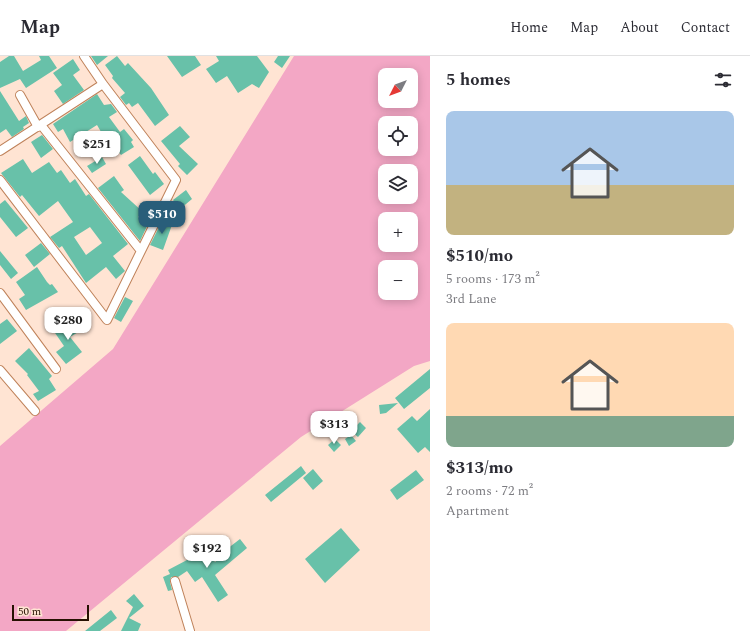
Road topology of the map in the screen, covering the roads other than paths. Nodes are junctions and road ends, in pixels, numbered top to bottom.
1 (84, 56) edge
2 (103, 84) junction
3 (20, 95) dead end
4 (39, 126) junction
5 (0, 151) edge
6 (0, 180) edge
7 (142, 251) junction
8 (0, 293) edge
9 (56, 369) dead end
10 (0, 370) edge
11 (35, 410) dead end
12 (175, 581) dead end
13 (190, 631) edge

1 - 2 street
2 - 4 street
2 - 7 street
3 - 4 street
4 - 5 street
4 - 7 street
6 - 7 street
8 - 9 street
10 - 11 street
12 - 13 street

